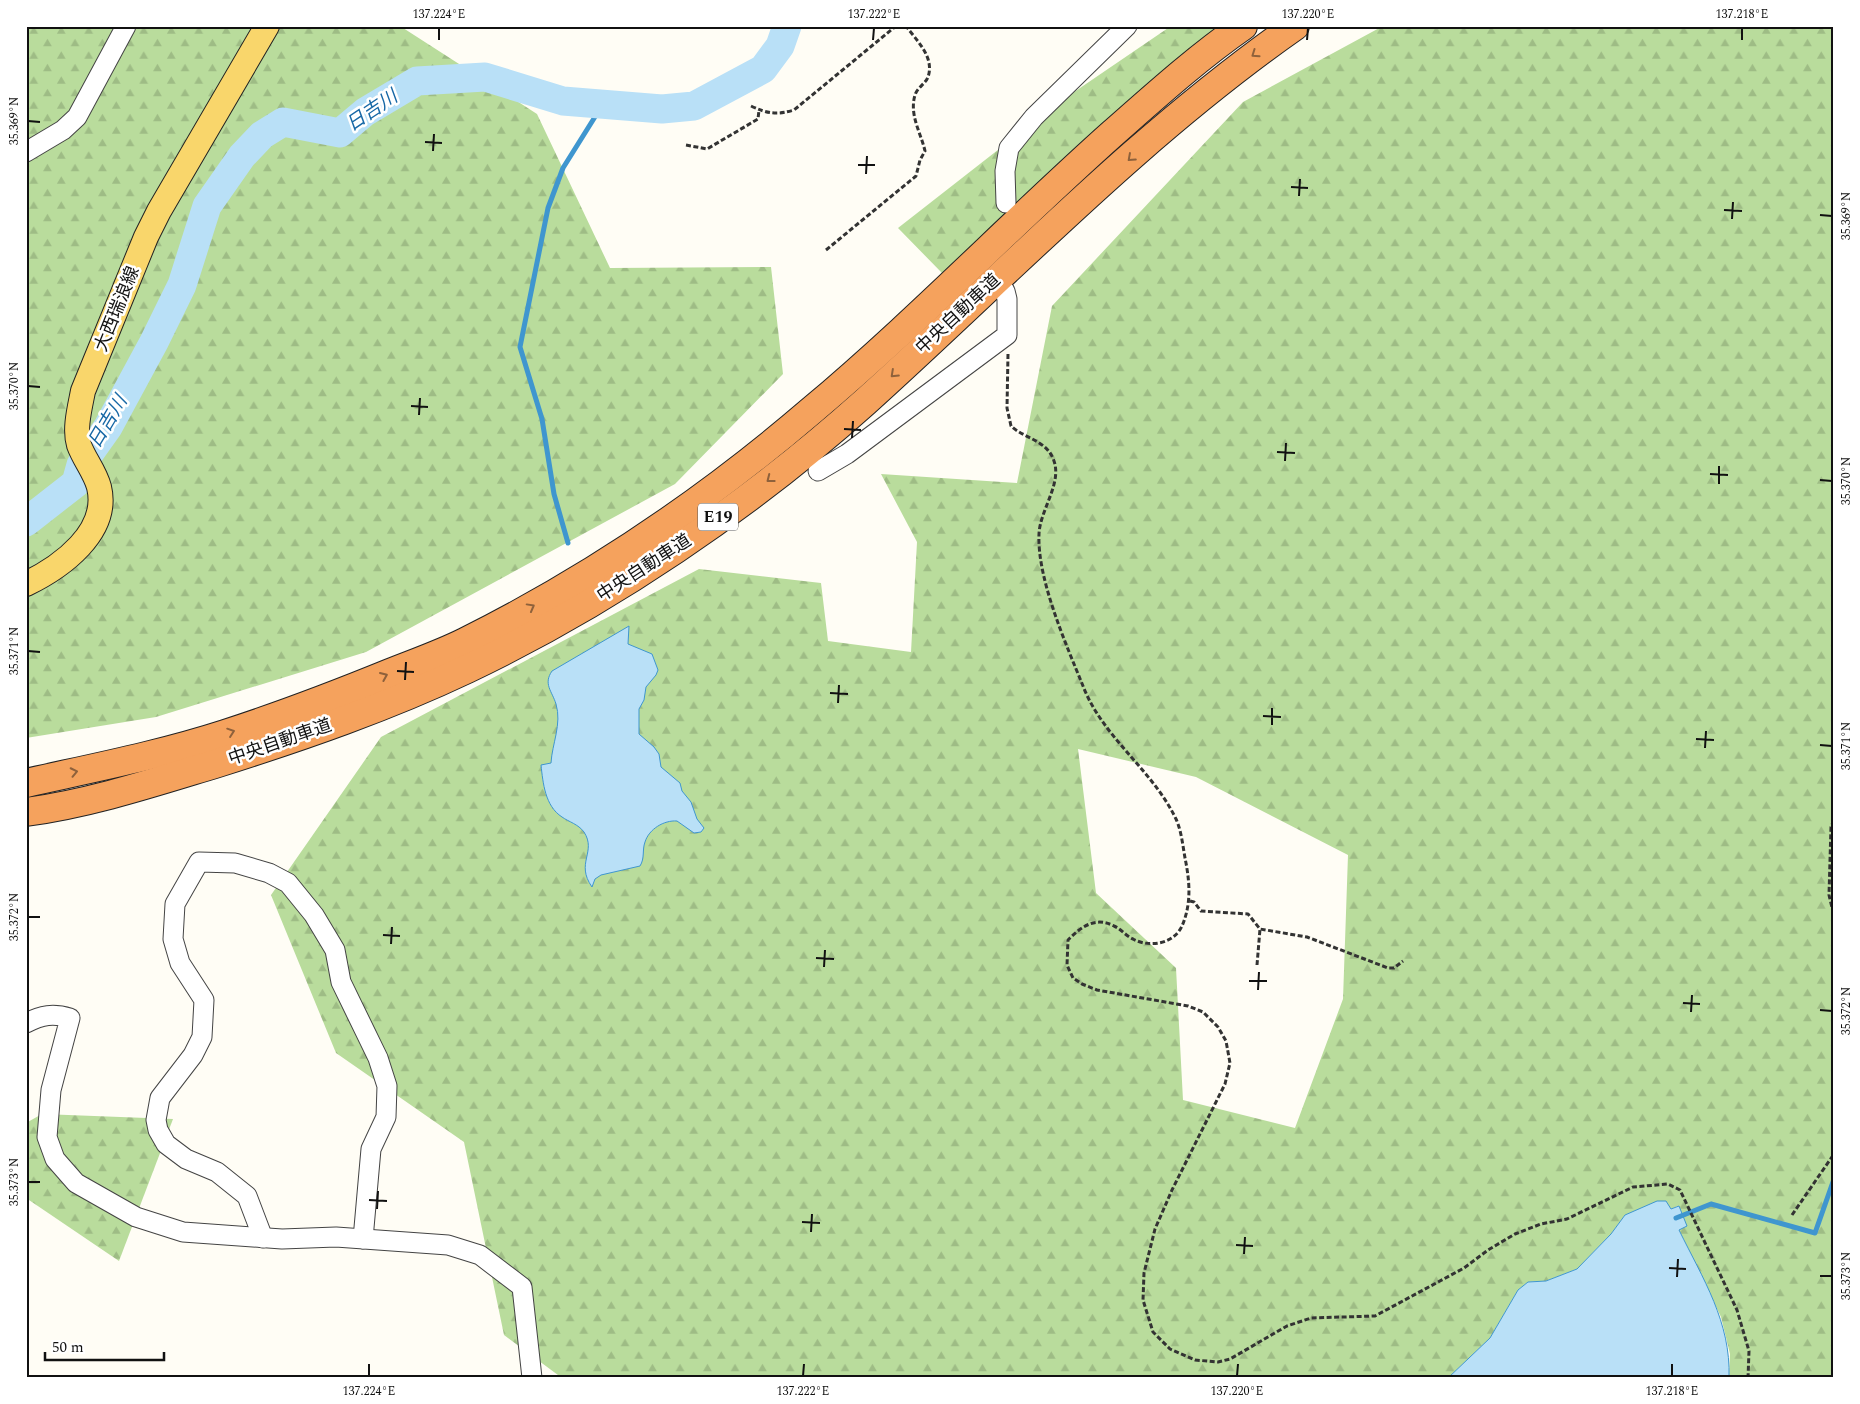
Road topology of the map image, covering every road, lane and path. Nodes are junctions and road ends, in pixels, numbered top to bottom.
1 (126, 26) edge
2 (267, 26) edge
3 (885, 26) edge
4 (896, 26) edge
5 (906, 26) edge
6 (1127, 26) edge
7 (1243, 26) edge
8 (1295, 26) edge
9 (889, 32) junction
10 (751, 106) dead end
11 (759, 110) junction
12 (686, 145) dead end
13 (26, 152) edge
14 (1006, 202) dead end
15 (826, 250) dead end
16 (1005, 291) dead end
17 (1007, 335) junction
18 (818, 471) dead end
19 (26, 584) edge
20 (26, 782) edge
21 (26, 812) edge
22 (1834, 820) edge
23 (1190, 901) junction
24 (1834, 916) edge
25 (1260, 929) junction
26 (1403, 960) dead end
27 (1258, 964) dead end
28 (26, 1023) edge
29 (1834, 1154) edge
30 (1792, 1214) dead end
31 (263, 1238) junction
32 (363, 1239) junction
33 (532, 1378) edge
34 (1748, 1378) edge

1 - 13 street
2 - 19 main road, 大西瑞浪線
3 - 9 path
4 - 9 path
5 - 15 path
6 - 14 street
20 -> 7 highway, 中央自動車道 / E19
8 -> 21 highway, 中央自動車道 / E19
9 - 11 path
10 - 11 path
11 - 12 path
16 - 17 street
17 - 18 street
17 - 23 path
22 - 24 path
23 - 25 path
23 - 34 path
25 - 26 path
25 - 27 path
28 - 31 street
29 - 30 path
31 - 32 street
31 - 32 street
32 - 33 street

